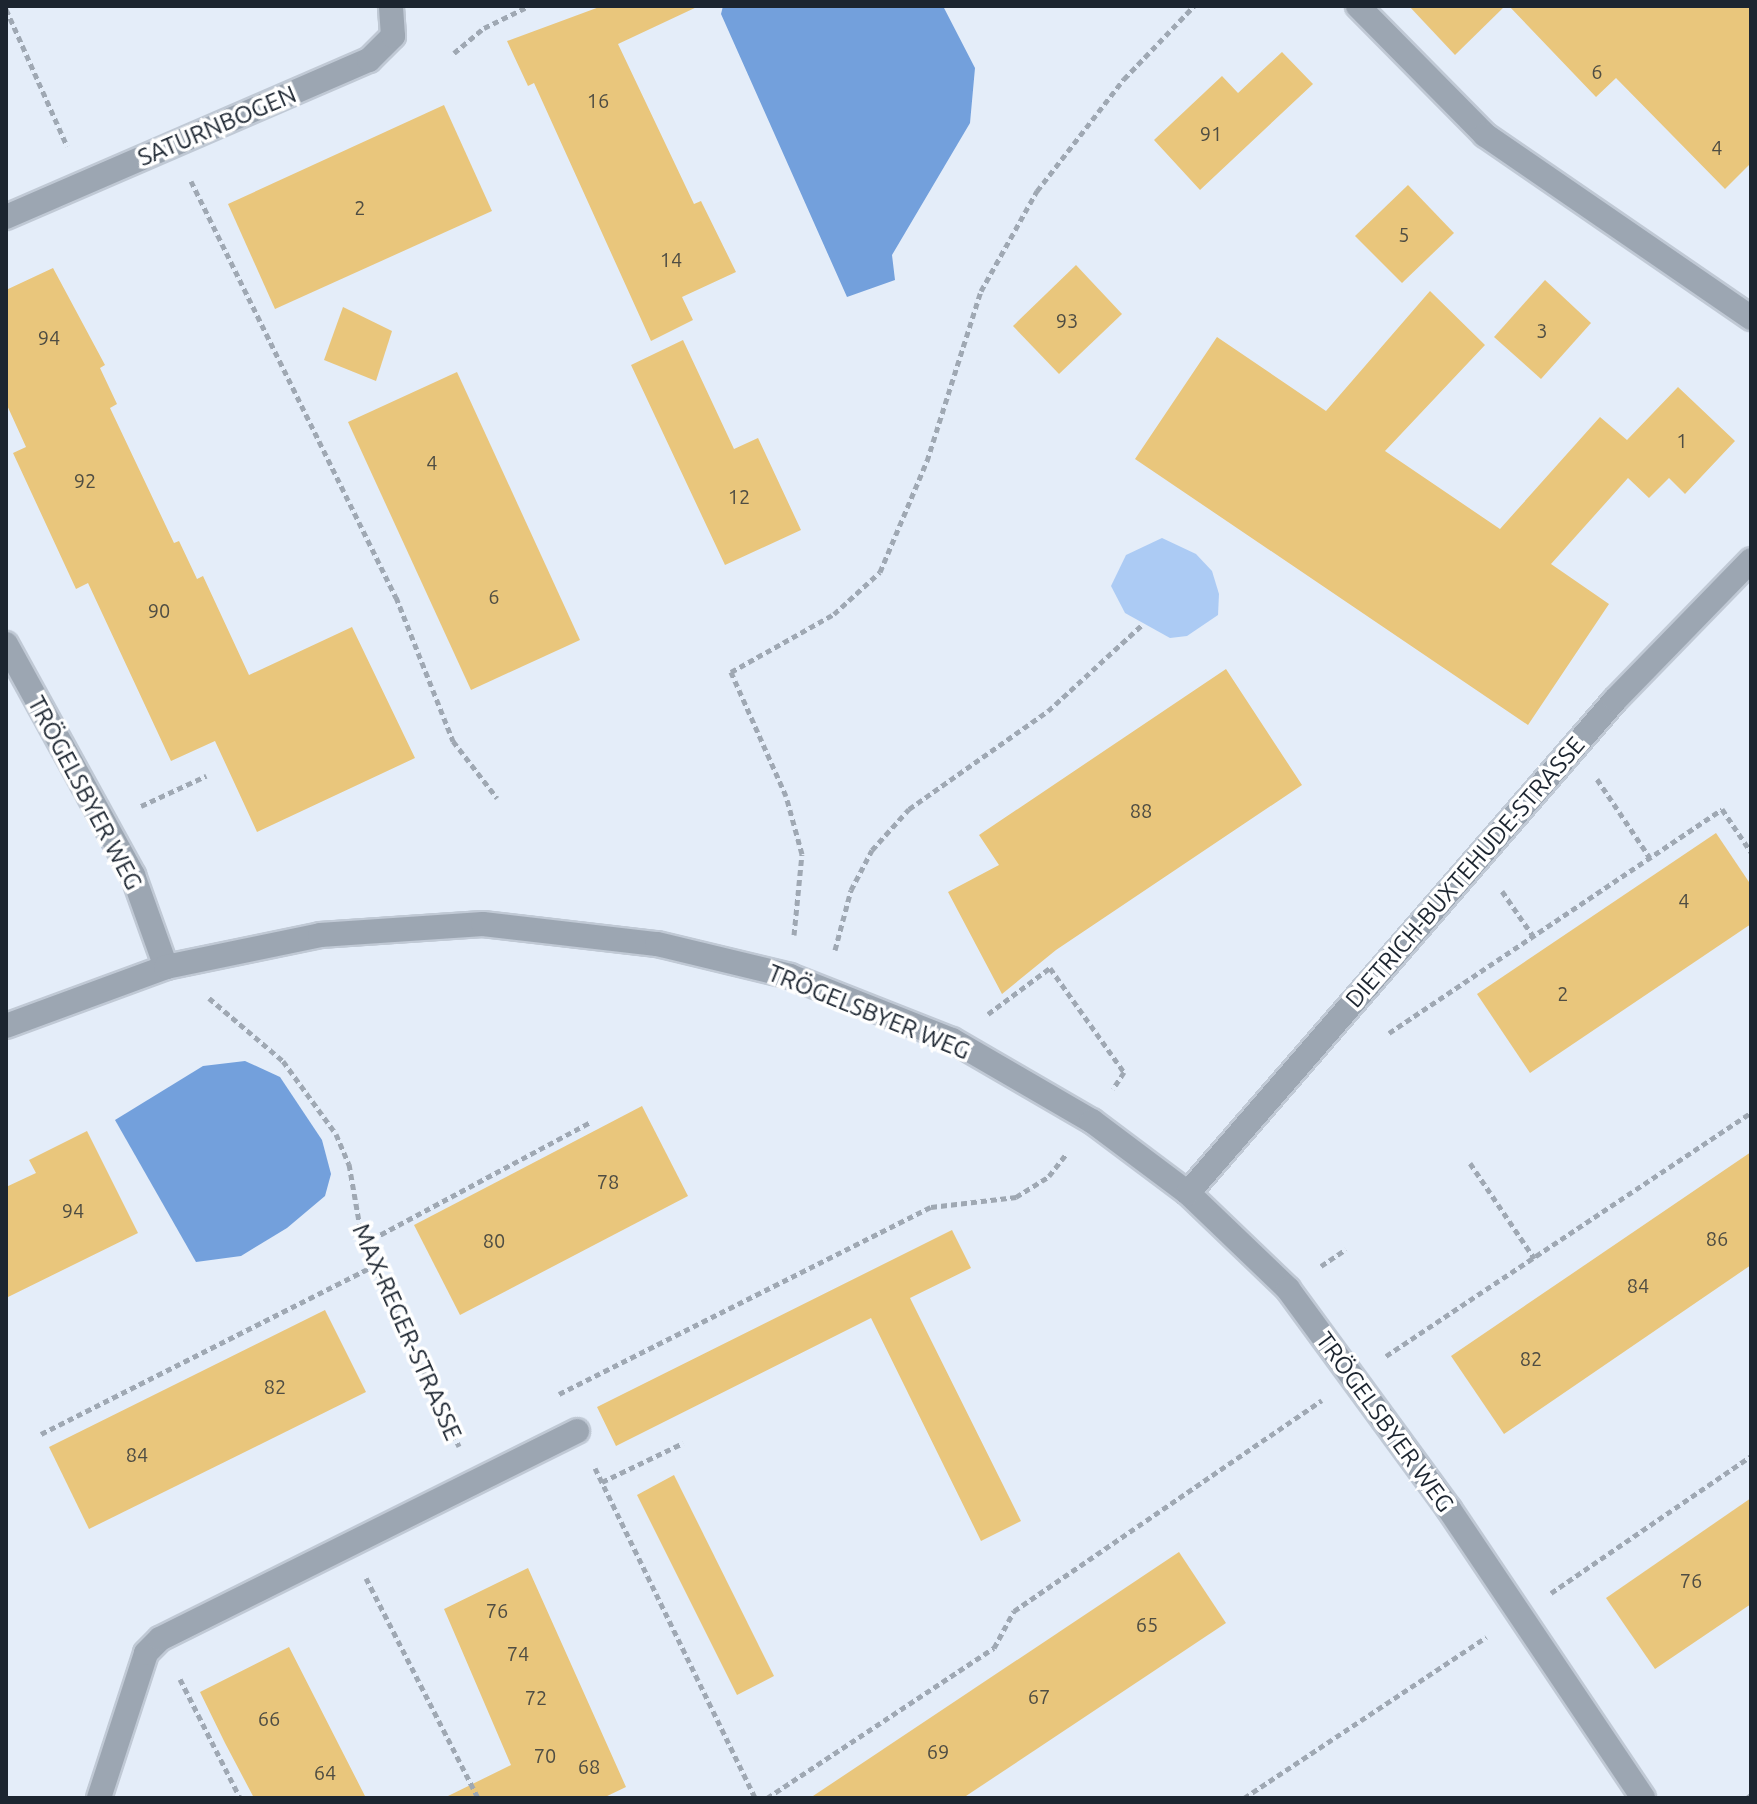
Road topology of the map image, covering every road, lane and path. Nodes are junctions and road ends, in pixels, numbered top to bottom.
1 (391, 6) edge
2 (529, 6) edge
3 (1194, 6) edge
4 (1358, 6) edge
5 (6, 9) edge
6 (454, 53) dead end
7 (175, 144) junction
8 (84, 183) junction
9 (6, 217) edge
10 (1751, 318) edge
11 (1751, 560) edge
12 (1143, 624) dead end
13 (6, 644) edge
14 (1574, 745) junction
15 (206, 776) dead end
16 (497, 798) dead end
17 (104, 824) junction
18 (1751, 852) edge
19 (1477, 855) junction
20 (1650, 858) junction
21 (1533, 936) junction
22 (166, 967) junction
23 (790, 976) junction
24 (827, 990) junction
25 (6, 1026) edge
26 (1389, 1033) dead end
27 (952, 1040) junction
28 (1751, 1113) edge
29 (1092, 1121) junction
30 (591, 1122) dead end
31 (1470, 1163) dead end
32 (1188, 1193) junction
33 (363, 1244) junction
34 (1534, 1258) junction
35 (374, 1266) junction
36 (1354, 1377) junction
37 (577, 1431) junction
38 (41, 1434) dead end
39 (683, 1443) dead end
40 (1751, 1456) edge
41 (476, 1482) junction
42 (602, 1482) junction
43 (349, 1545) junction
44 (1520, 1614) junction
45 (160, 1639) junction
46 (99, 1798) edge
47 (240, 1798) edge
48 (478, 1798) edge
49 (755, 1798) edge
50 (767, 1798) edge
51 (1244, 1798) edge
52 (1643, 1798) edge

1 - 7 street, SATURNBOGEN
2 - 6 path
3 - 23 path
4 - 10 street
5 - 8 path
7 - 8 street, SATURNBOGEN
7 - 16 path
8 - 9 street, SATURNBOGEN
11 - 14 street, DIETRICH-BUXTEHUDE-STRASSE
12 - 24 path
13 - 17 street, TRÖGELSBYER WEG
14 - 19 street, DIETRICH-BUXTEHUDE-STRASSE
14 - 20 path
15 - 17 path
17 - 22 street, TRÖGELSBYER WEG
18 - 20 path
19 - 21 path
19 - 32 street, DIETRICH-BUXTEHUDE-STRASSE
20 - 21 path
21 - 26 path
22 - 23 street, TRÖGELSBYER WEG
22 - 25 street
22 - 33 path, MAX-REGER-STRASSE
23 - 24 street, TRÖGELSBYER WEG
24 - 27 street, TRÖGELSBYER WEG
27 - 29 street, TRÖGELSBYER WEG
27 - 29 path
28 - 34 path
29 - 32 street, TRÖGELSBYER WEG
29 - 37 path
30 - 33 path
31 - 34 path
32 - 36 street, TRÖGELSBYER WEG
33 - 35 path, MAX-REGER-STRASSE
34 - 36 path
35 - 38 path
35 - 41 path, MAX-REGER-STRASSE
36 - 44 street, TRÖGELSBYER WEG
36 - 50 path
37 - 41 street
37 - 42 path
39 - 42 path
40 - 44 path
41 - 43 street
42 - 49 path
43 - 45 street
43 - 48 path
44 - 51 path
44 - 52 street, TRÖGELSBYER WEG
45 - 46 street
45 - 47 path

